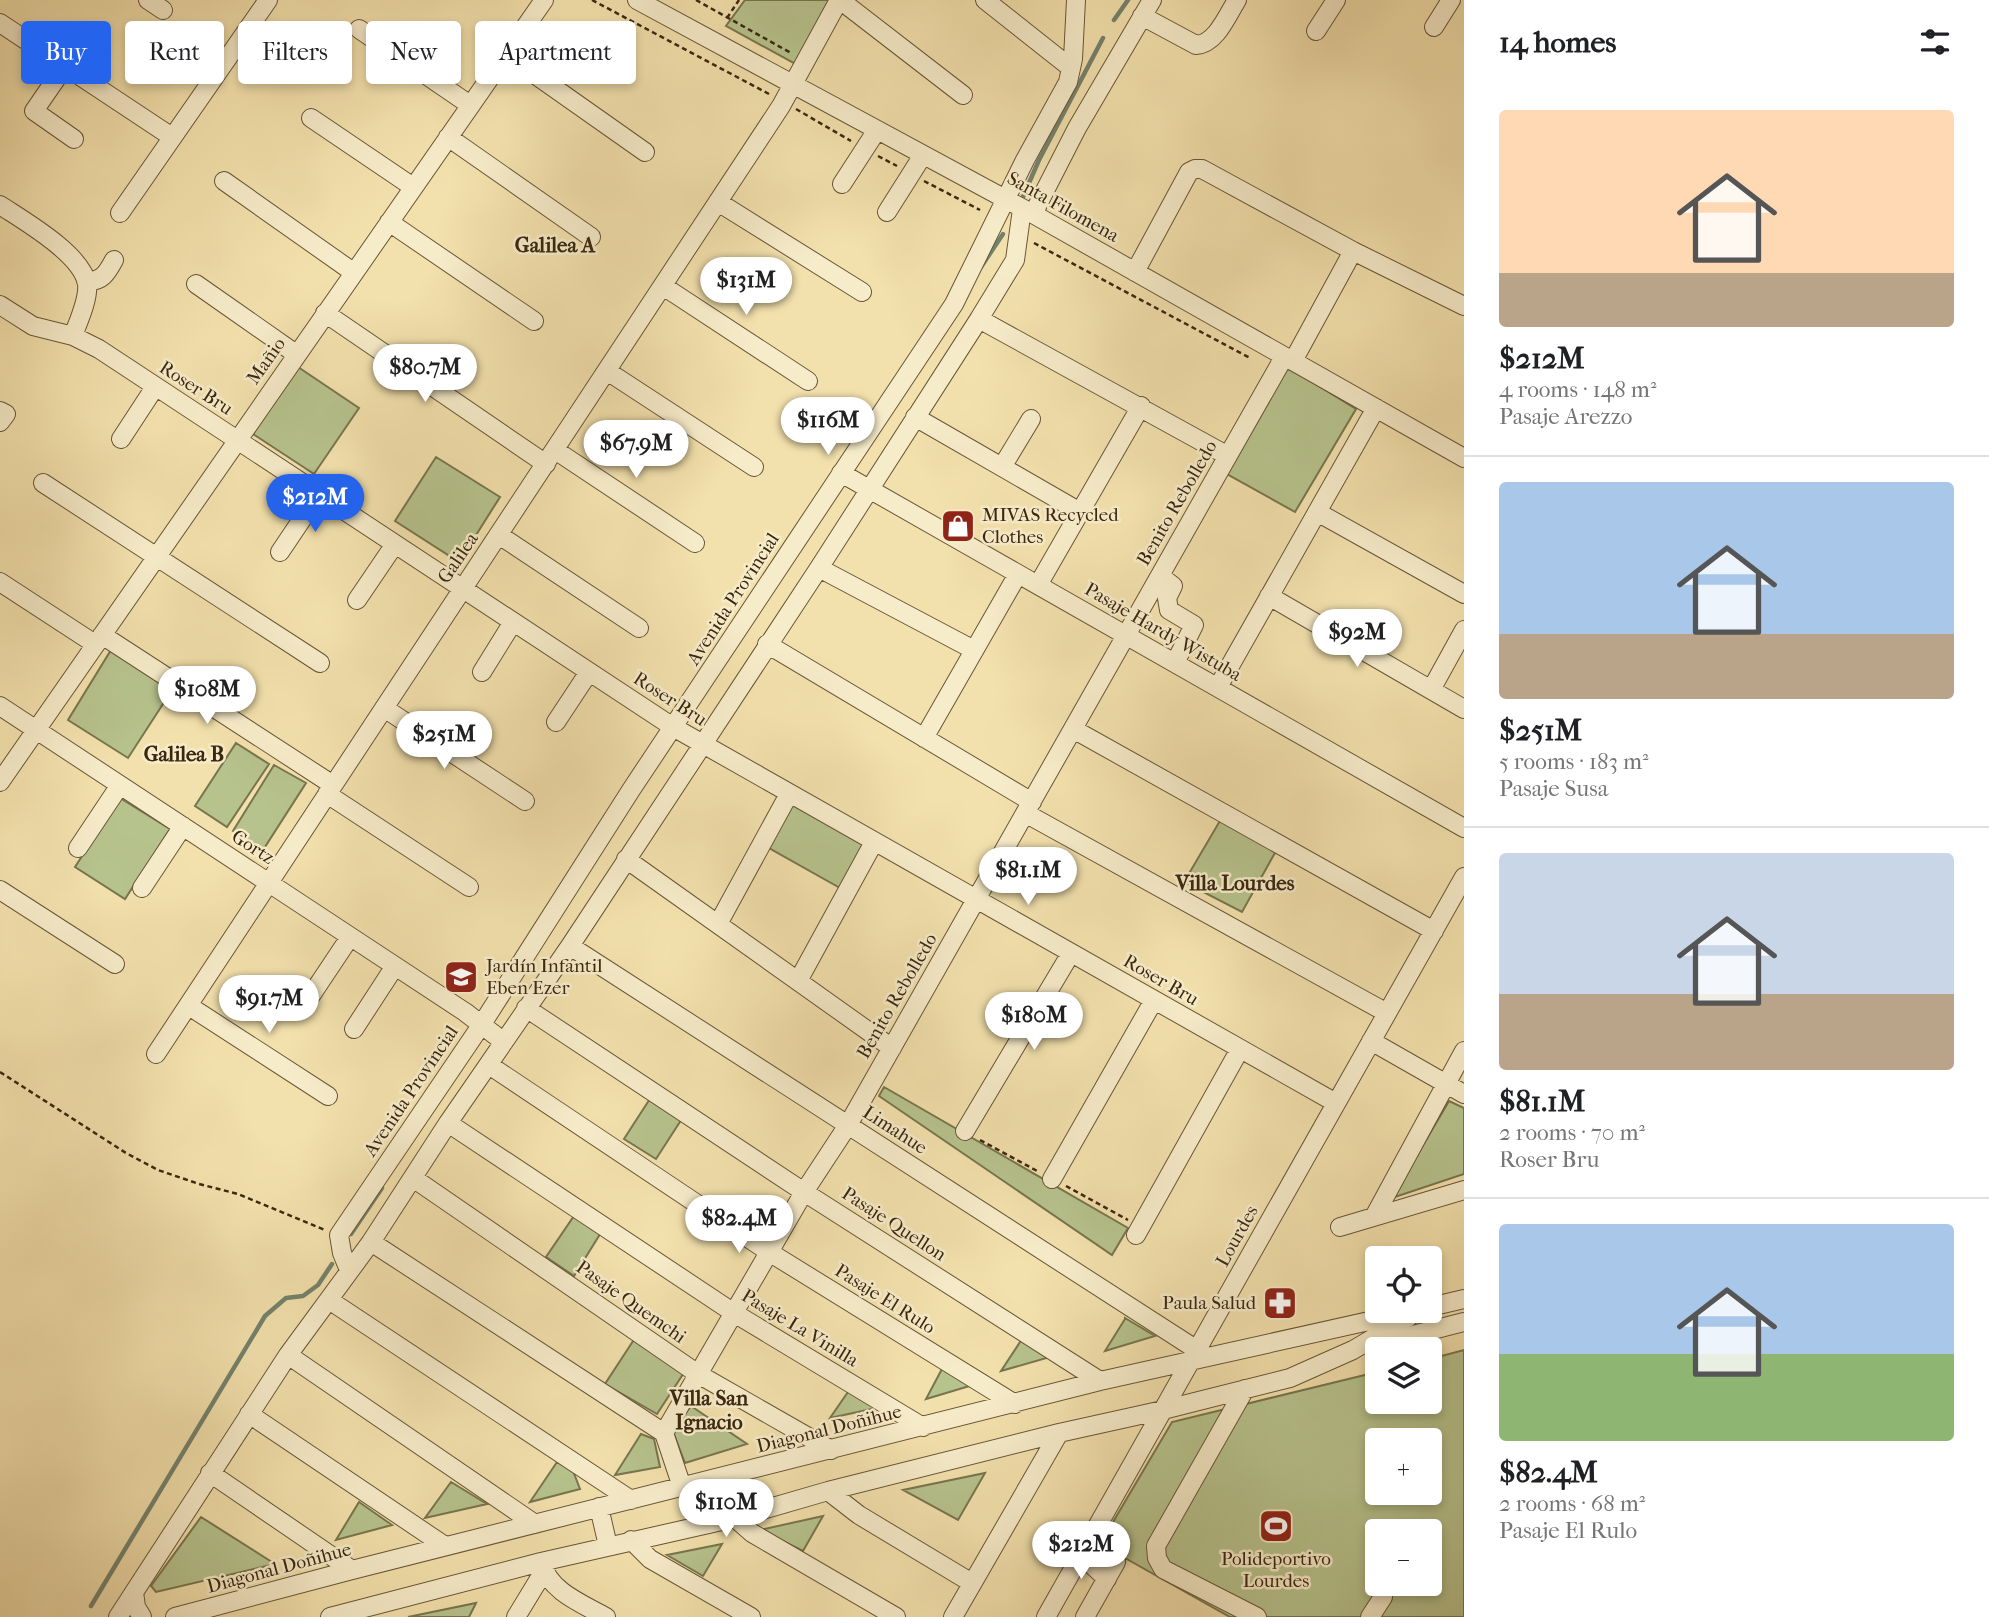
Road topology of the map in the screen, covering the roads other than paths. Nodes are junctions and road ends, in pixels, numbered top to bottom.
1 (268, 0) edge
2 (544, 0) edge
3 (637, 0) edge
4 (839, 0) edge
5 (985, 0) edge
6 (1076, 0) edge
7 (1152, 0) edge
8 (1237, 0) edge
9 (1336, 0) edge
10 (1451, 0) edge
11 (1142, 16) junction
12 (529, 21) edge
13 (0, 23) edge
14 (1433, 27) dead end
15 (359, 29) dead end
16 (1316, 30) dead end
17 (21, 37) edge
18 (1071, 68) junction
19 (53, 84) edge
20 (92, 84) edge
21 (485, 84) edge
22 (549, 84) edge
23 (795, 85) junction
24 (962, 95) dead end
25 (470, 105) junction
26 (310, 118) dead end
27 (877, 130) junction
28 (172, 137) junction
29 (448, 138) junction
30 (74, 139) dead end
31 (645, 152) dead end
32 (923, 155) junction
33 (223, 181) dead end
34 (842, 184) dead end
35 (413, 187) junction
36 (1006, 200) junction
37 (718, 202) junction
38 (0, 205) edge
39 (887, 212) dead end
40 (1028, 212) junction
41 (120, 213) dead end
42 (389, 222) junction
43 (591, 237) dead end
44 (1353, 251) junction
45 (114, 260) dead end
46 (353, 272) junction
47 (1135, 272) junction
48 (86, 281) junction
49 (196, 284) dead end
50 (663, 286) junction
51 (862, 292) dead end
52 (0, 305) edge
53 (1464, 306) edge
54 (325, 313) junction
55 (979, 318) junction
56 (534, 321) dead end
57 (73, 336) junction
58 (296, 354) junction
59 (1288, 359) junction
60 (607, 371) junction
61 (808, 382) dead end
62 (155, 387) junction
63 (1140, 406) junction
64 (1376, 408) junction
65 (0, 411) edge
66 (915, 417) junction
67 (1031, 419) dead end
68 (0, 422) edge
69 (121, 439) dead end
70 (237, 440) junction
71 (1228, 456) junction
72 (550, 457) junction
73 (1464, 458) edge
74 (754, 467) dead end
75 (1002, 467) junction
76 (841, 473) junction
77 (43, 483) dead end
78 (869, 489) junction
79 (319, 494) junction
80 (1080, 512) junction
81 (1317, 512) junction
82 (499, 535) junction
83 (695, 543) dead end
84 (395, 544) junction
85 (280, 552) dead end
86 (156, 556) junction
87 (819, 568) junction
88 (1018, 574) junction
89 (1160, 576) junction
90 (0, 582) edge
91 (1038, 585) junction
92 (463, 589) junction
93 (1464, 594) edge
94 (1269, 596) junction
95 (357, 600) dead end
96 (513, 622) junction
97 (639, 628) dead end
98 (1464, 630) edge
99 (1126, 635) junction
100 (98, 639) junction
101 (767, 644) junction
102 (974, 650) junction
103 (320, 663) dead end
104 (1175, 663) junction
105 (482, 671) dead end
106 (589, 672) junction
107 (1218, 687) junction
108 (1431, 690) junction
109 (0, 706) edge
110 (384, 708) junction
111 (1464, 709) edge
112 (556, 722) dead end
113 (673, 727) junction
114 (1073, 729) junction
115 (36, 730) junction
116 (924, 738) junction
117 (701, 744) junction
118 (0, 782) edge
119 (120, 785) junction
120 (330, 789) junction
121 (789, 794) junction
122 (525, 800) dead end
123 (1028, 807) junction
124 (183, 826) junction
125 (1464, 828) edge
126 (874, 842) junction
127 (78, 848) dead end
128 (626, 859) junction
129 (1464, 877) edge
130 (269, 883) junction
131 (469, 887) dead end
132 (142, 888) dead end
133 (0, 890) edge
134 (1459, 897) edge
135 (976, 900) junction
136 (718, 924) junction
137 (1434, 931) junction
138 (350, 937) junction
139 (570, 946) junction
140 (1071, 953) junction
141 (115, 964) dead end
142 (395, 966) junction
143 (798, 981) junction
144 (310, 997) dead end
145 (1154, 1000) junction
146 (189, 1006) junction
147 (526, 1008) junction
148 (1387, 1013) junction
149 (482, 1024) junction
150 (354, 1029) dead end
151 (1371, 1041) junction
152 (504, 1042) junction
153 (892, 1048) junction
154 (1240, 1049) junction
155 (1464, 1051) edge
156 (156, 1054) dead end
157 (489, 1065) junction
158 (1445, 1084) junction
159 (1464, 1094) edge
160 (328, 1096) dead end
161 (1336, 1103) junction
162 (448, 1123) junction
163 (848, 1125) junction
164 (965, 1131) dead end
165 (413, 1178) junction
166 (1052, 1179) dead end
167 (1464, 1190) edge
168 (804, 1192) junction
169 (1374, 1215) junction
170 (1340, 1227) dead end
171 (1136, 1235) dead end
172 (371, 1242) junction
173 (769, 1252) junction
174 (349, 1270) junction
175 (1464, 1299) edge
176 (329, 1300) junction
177 (1442, 1304) edge
178 (734, 1313) junction
179 (1365, 1321) edge
180 (1464, 1322) edge
181 (1397, 1323) edge
182 (1353, 1350) junction
183 (288, 1355) junction
184 (1193, 1355) junction
185 (698, 1374) junction
186 (1100, 1381) junction
187 (1245, 1389) junction
188 (1015, 1404) junction
189 (1163, 1410) junction
190 (249, 1413) junction
191 (923, 1427) junction
192 (664, 1433) junction
193 (1059, 1433) junction
194 (831, 1450) junction
195 (210, 1473) junction
196 (682, 1487) junction
197 (828, 1491) junction
198 (631, 1500) junction
199 (599, 1507) junction
200 (735, 1518) junction
201 (535, 1524) junction
202 (631, 1541) junction
203 (445, 1546) junction
204 (608, 1546) junction
205 (1081, 1555) junction
206 (1116, 1562) dead end
207 (542, 1566) junction
208 (352, 1570) junction
209 (1107, 1579) junction
210 (972, 1583) junction
211 (134, 1592) junction
212 (1383, 1597) dead end
213 (598, 1615) edge
214 (118, 1617) edge
215 (142, 1617) edge
216 (175, 1617) edge
217 (330, 1617) edge
218 (516, 1617) edge
219 (751, 1617) edge
220 (896, 1617) edge
221 (953, 1617) edge
222 (1046, 1617) edge
223 (1085, 1617) edge
224 (1257, 1617) edge
225 (1370, 1617) edge

1 - 28 street
2 - 12 street, Mañio
3 - 23 street, Santa Filomena
4 - 23 street, Galilea
4 - 24 street
5 - 18 street
6 - 18 street, Avenida Provincial
7 - 11 street
8 - 11 street
9 - 16 street
10 - 14 street
11 - 40 street
13 - 17 street
15 - 25 street
18 - 36 street, Avenida Provincial
19 - 30 street
20 - 28 street
21 - 25 street, Mañio
22 - 31 street
23 - 27 street, Santa Filomena
23 - 37 street, Galilea
25 - 29 street, Mañio
26 - 35 street
27 - 32 street, Santa Filomena
27 - 34 street
28 - 41 street
29 - 35 street, Mañio
29 - 43 street
32 - 36 street, Santa Filomena
32 - 39 street
33 - 46 street
35 - 42 street, Mañio
36 - 40 street, Santa Filomena
36 - 76 street, Avenida Provincial
37 - 50 street, Galilea
37 - 51 street
38 - 48 street
40 - 47 street, Santa Filomena
40 - 55 street
42 - 46 street, Mañio
42 - 56 street
44 - 47 street
44 - 53 street
44 - 59 street, Benito Rebolledo
45 - 48 street
46 - 54 street, Mañio
47 - 59 street, Santa Filomena
48 - 57 street
49 - 58 street
50 - 60 street, Galilea
50 - 61 street
52 - 57 street, Roser Bru
54 - 58 street, Mañio
54 - 72 street
55 - 63 street
55 - 66 street
57 - 62 street, Roser Bru
58 - 70 street, Mañio
59 - 64 street, Santa Filomena
59 - 71 street, Benito Rebolledo
60 - 72 street, Galilea
60 - 74 street
62 - 69 street
62 - 70 street, Roser Bru
63 - 71 street
63 - 80 street
64 - 73 street, Santa Filomena
64 - 81 street
65 - 68 street
66 - 75 street
66 - 78 street
67 - 75 street
70 - 79 street, Roser Bru
70 - 86 street, Mañio
71 - 89 street, Benito Rebolledo
72 - 82 street, Galilea
72 - 83 street
75 - 80 street
76 - 78 street, Pasaje Hardy Wistuba
76 - 113 street, Avenida Provincial
77 - 86 street
78 - 87 street
78 - 88 street, Pasaje Hardy Wistuba
79 - 84 street, Roser Bru
79 - 85 street
80 - 91 street
81 - 93 street
81 - 94 street
82 - 92 street, Galilea
82 - 97 street
84 - 92 street, Roser Bru
84 - 95 street
86 - 100 street, Mañio
86 - 103 street
87 - 101 street
87 - 102 street
88 - 91 street, Pasaje Hardy Wistuba
88 - 102 street
89 - 99 street, Benito Rebolledo
89 - 104 street
90 - 100 street
91 - 99 street, Pasaje Hardy Wistuba
92 - 96 street, Roser Bru
92 - 110 street, Galilea
94 - 107 street
94 - 108 street
96 - 105 street
96 - 106 street, Roser Bru
98 - 108 street
99 - 104 street, Pasaje Hardy Wistuba
99 - 114 street, Benito Rebolledo
100 - 115 street, Mañio
100 - 120 street
101 - 116 street
101 - 117 street
102 - 116 street
104 - 107 street, Pasaje Hardy Wistuba
106 - 112 street
106 - 113 street, Roser Bru
107 - 125 street, Pasaje Hardy Wistuba
108 - 111 street
109 - 115 street, Gortz
110 - 120 street, Galilea
110 - 122 street
113 - 117 street, Roser Bru
113 - 149 street, Avenida Provincial
114 - 123 street, Benito Rebolledo
114 - 137 street
115 - 118 street, Mañio
115 - 119 street, Gortz
116 - 123 street
117 - 121 street, Roser Bru
117 - 128 street
119 - 124 street, Gortz
119 - 127 street
120 - 130 street, Galilea
120 - 131 street
121 - 126 street, Roser Bru
121 - 136 street
123 - 135 street, Benito Rebolledo
123 - 148 street
124 - 130 street, Gortz
124 - 132 street
126 - 135 street, Roser Bru
126 - 143 street
128 - 136 street
128 - 139 street
129 - 134 street, Lourdes
130 - 138 street, Gortz
130 - 146 street, Galilea
133 - 141 street
134 - 137 street, Lourdes
135 - 140 street, Roser Bru
135 - 153 street, Benito Rebolledo
136 - 143 street
137 - 148 street, Lourdes
138 - 142 street, Gortz
138 - 144 street
139 - 147 street
139 - 163 street, Limahue
140 - 145 street, Roser Bru
140 - 164 street
142 - 149 street, Gortz
142 - 150 street
143 - 153 street
145 - 154 street, Roser Bru
145 - 166 street
146 - 156 street, Galilea
146 - 160 street
147 - 152 street
147 - 168 street, Pasaje Quellon
148 - 151 street, Lourdes
149 - 152 street, Gortz
149 - 174 street, Avenida Provincial
151 - 158 street
151 - 161 street, Lourdes
152 - 157 street
153 - 163 street, Benito Rebolledo
154 - 161 street, Roser Bru
154 - 171 street
155 - 158 street
157 - 162 street
157 - 173 street, Pasaje El Rulo
158 - 159 street
158 - 169 street
161 - 184 street, Lourdes
162 - 165 street
162 - 178 street, Pasaje La Vinilla
163 - 168 street, Benito Rebolledo
163 - 184 street, Limahue
165 - 172 street
165 - 185 street, Pasaje Quemchi
167 - 169 street
168 - 173 street, Benito Rebolledo
168 - 186 street, Pasaje Quellon
169 - 170 street
172 - 174 street
172 - 192 street
173 - 178 street, Benito Rebolledo
173 - 188 street, Pasaje El Rulo
174 - 176 street
175 - 177 street
176 - 183 street
176 - 198 street
178 - 185 street, Benito Rebolledo
178 - 191 street, Pasaje La Vinilla
179 - 184 street, Diagonal Doñihue
180 - 182 street, Diagonal Doñihue
181 - 182 street, Diagonal Doñihue
182 - 187 street, Diagonal Doñihue
183 - 190 street
183 - 201 street
184 - 186 street, Diagonal Doñihue
184 - 189 street, Lourdes
185 - 192 street, Benito Rebolledo
185 - 194 street, Pasaje Quemchi
186 - 188 street, Diagonal Doñihue
187 - 189 street, Diagonal Doñihue
187 - 224 street
188 - 191 street, Diagonal Doñihue
189 - 193 street, Diagonal Doñihue
189 - 205 street, Lourdes
190 - 195 street
190 - 203 street
191 - 194 street, Diagonal Doñihue
192 - 196 street
193 - 197 street, Diagonal Doñihue
193 - 210 street
194 - 196 street, Diagonal Doñihue
195 - 208 street
195 - 211 street
196 - 198 street, Diagonal Doñihue
197 - 200 street, Diagonal Doñihue
197 - 210 street
198 - 199 street, Diagonal Doñihue
199 - 201 street, Diagonal Doñihue
199 - 204 street
200 - 202 street, Diagonal Doñihue
200 - 220 street
201 - 203 street, Diagonal Doñihue
202 - 204 street, Diagonal Doñihue
202 - 219 street
203 - 208 street, Diagonal Doñihue
204 - 207 street, Diagonal Doñihue
205 - 209 street
205 - 222 street, Lourdes
206 - 209 street
207 - 213 street
207 - 217 street, Diagonal Doñihue
207 - 218 street
208 - 216 street, Diagonal Doñihue
209 - 223 street
210 - 221 street
211 - 214 street
211 - 215 street
212 - 225 street

